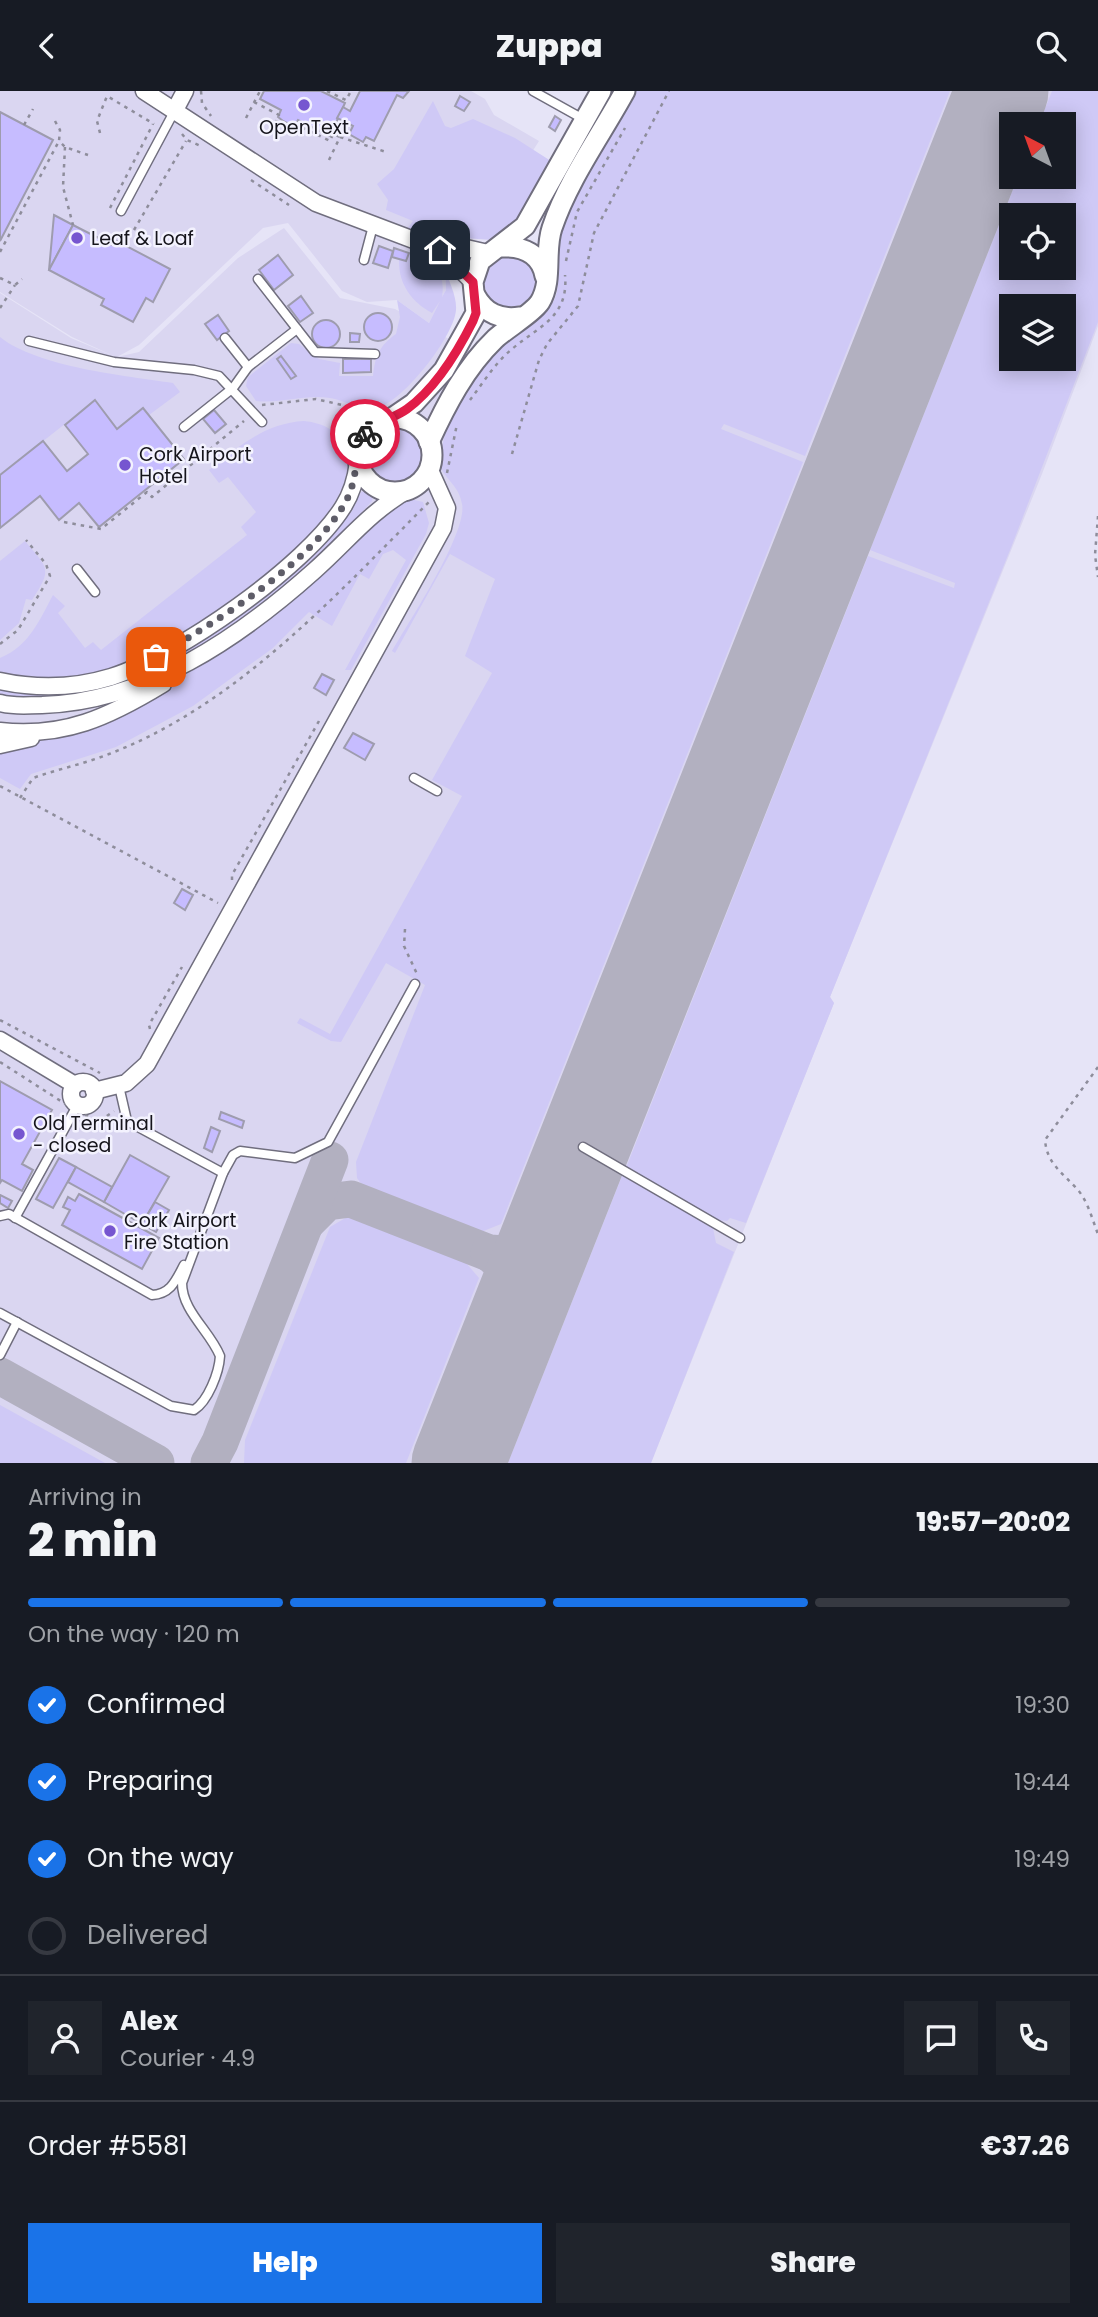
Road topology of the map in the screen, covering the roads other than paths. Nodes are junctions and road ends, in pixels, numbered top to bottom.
1 (144, 91) edge
2 (185, 91) edge
3 (533, 91) edge
4 (601, 91) edge
5 (625, 91) edge
6 (175, 110) junction
7 (585, 120) junction
8 (121, 211) dead end
9 (373, 226) junction
10 (440, 250) junction
11 (495, 250) junction
12 (364, 260) dead end
13 (258, 279) dead end
14 (546, 281) junction
15 (474, 288) junction
16 (520, 317) junction
17 (297, 329) junction
18 (225, 338) dead end
19 (29, 341) dead end
20 (374, 354) dead end
21 (248, 367) junction
22 (233, 388) junction
23 (387, 414) junction
24 (262, 422) dead end
25 (184, 427) dead end
26 (429, 442) junction
27 (358, 462) junction
28 (428, 481) junction
29 (77, 569) dead end
30 (94, 592) dead end
31 (198, 657) junction
32 (0, 681) edge
33 (0, 703) edge
34 (0, 730) edge
35 (53, 732) junction
36 (0, 745) edge
37 (414, 778) dead end
38 (437, 791) dead end
39 (415, 984) road end
40 (0, 1040) edge
41 (75, 1085) junction
42 (119, 1086) junction
43 (94, 1091) junction
44 (76, 1107) junction
45 (583, 1147) dead end
46 (223, 1174) junction
47 (0, 1216) edge
48 (15, 1218) junction
49 (740, 1238) dead end
50 (193, 1249) junction
51 (0, 1313) edge
52 (17, 1322) junction
53 (0, 1355) edge

1 - 6 street
2 - 6 street
3 - 7 lane
4 - 7 street
5 - 14 street
6 - 8 lane
6 - 9 street
7 - 11 street
9 - 10 street
9 - 12 lane
10 - 11 street
10 - 15 street
11 - 14 street
11 - 15 street
13 - 17 lane
14 - 16 street
15 - 16 street
15 - 23 street
16 - 26 street
17 - 20 lane
17 - 21 lane
18 - 21 lane
19 - 22 lane
21 - 22 lane
22 - 24 lane
22 - 25 lane
23 - 26 street
23 - 27 street
26 - 28 street
27 - 28 street
27 - 32 street
28 - 31 street
28 - 42 street
29 - 30 lane
31 - 33 street
31 - 35 street
34 - 35 street
35 - 36 street
37 - 38 lane
39 - 46 lane
40 - 41 street
41 - 43 street
41 - 44 street
42 - 43 street
42 - 46 lane
43 - 44 street
44 - 48 lane
45 - 49 lane
46 - 50 lane
47 - 48 lane
48 - 50 lane
50 - 52 lane
51 - 52 lane
52 - 53 lane

